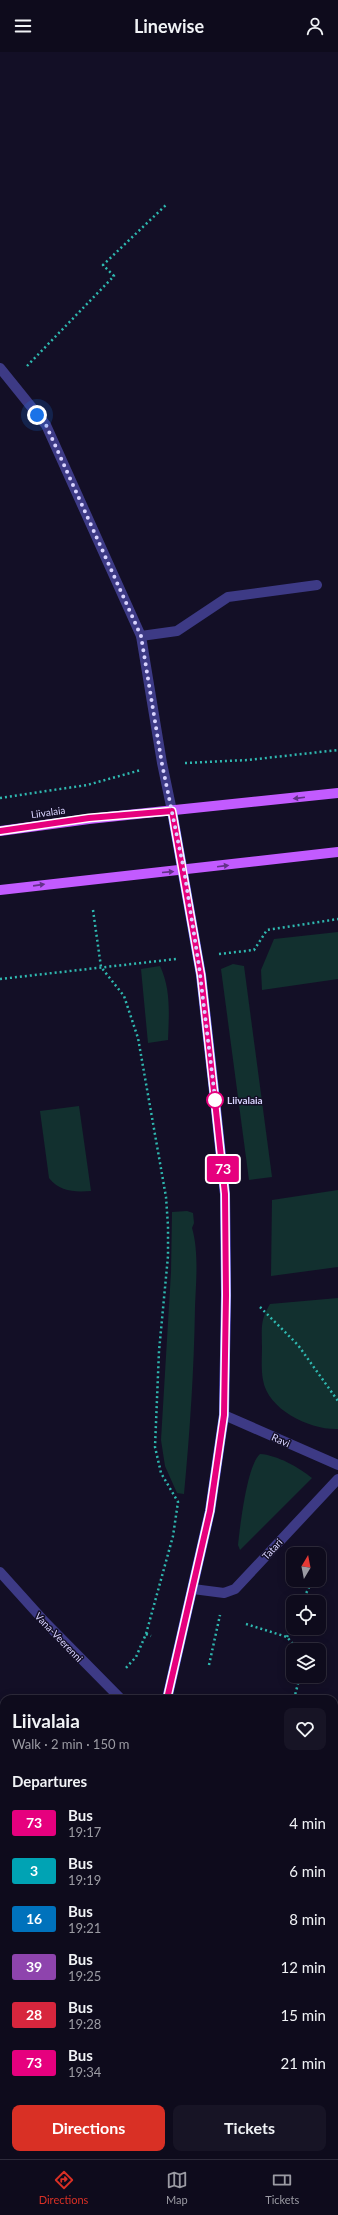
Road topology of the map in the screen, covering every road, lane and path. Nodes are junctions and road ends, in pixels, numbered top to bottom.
1 (167, 204) dead end
2 (0, 368) edge
3 (12, 383) junction
4 (317, 585) dead end
5 (141, 636) junction
6 (338, 750) edge
7 (162, 764) junction
8 (338, 793) edge
9 (0, 798) edge
10 (172, 811) junction
11 (0, 832) edge
12 (338, 852) edge
13 (184, 870) junction
14 (0, 890) edge
15 (93, 910) dead end
16 (338, 919) edge
17 (198, 957) junction
18 (101, 967) junction
19 (0, 979) edge
20 (260, 1307) dead end
21 (338, 1401) edge
22 (224, 1415) junction
23 (338, 1465) edge
24 (338, 1479) edge
25 (0, 1572) edge
26 (193, 1589) junction
27 (246, 1624) dead end
28 (146, 1634) junction
29 (151, 1636) dead end
30 (287, 1637) joint
31 (292, 1643) edge
32 (122, 1672) dead end
33 (298, 1683) edge
34 (117, 1695) edge
35 (167, 1695) edge
36 (295, 1695) edge

1 - 3 path
2 - 3 street
3 - 5 street
4 - 5 street
5 - 7 street
6 - 7 path
7 - 9 path
7 - 10 street
8 -> 10 main road, Liivalaia
10 - 11 main road, Liivalaia
10 - 13 street
13 -> 12 main road
14 -> 13 main road
13 - 17 street
15 - 18 path
16 - 17 path
17 - 18 path
17 - 22 street
18 - 19 path
18 - 28 path
20 - 21 path
22 - 23 street, Ravi
22 - 26 street
24 - 26 street, Tatari
25 - 34 street, Vana-Veerenni
26 - 35 street
27 - 30 path
28 - 29 path
28 - 32 path
30 - 31 path
33 - 36 path

